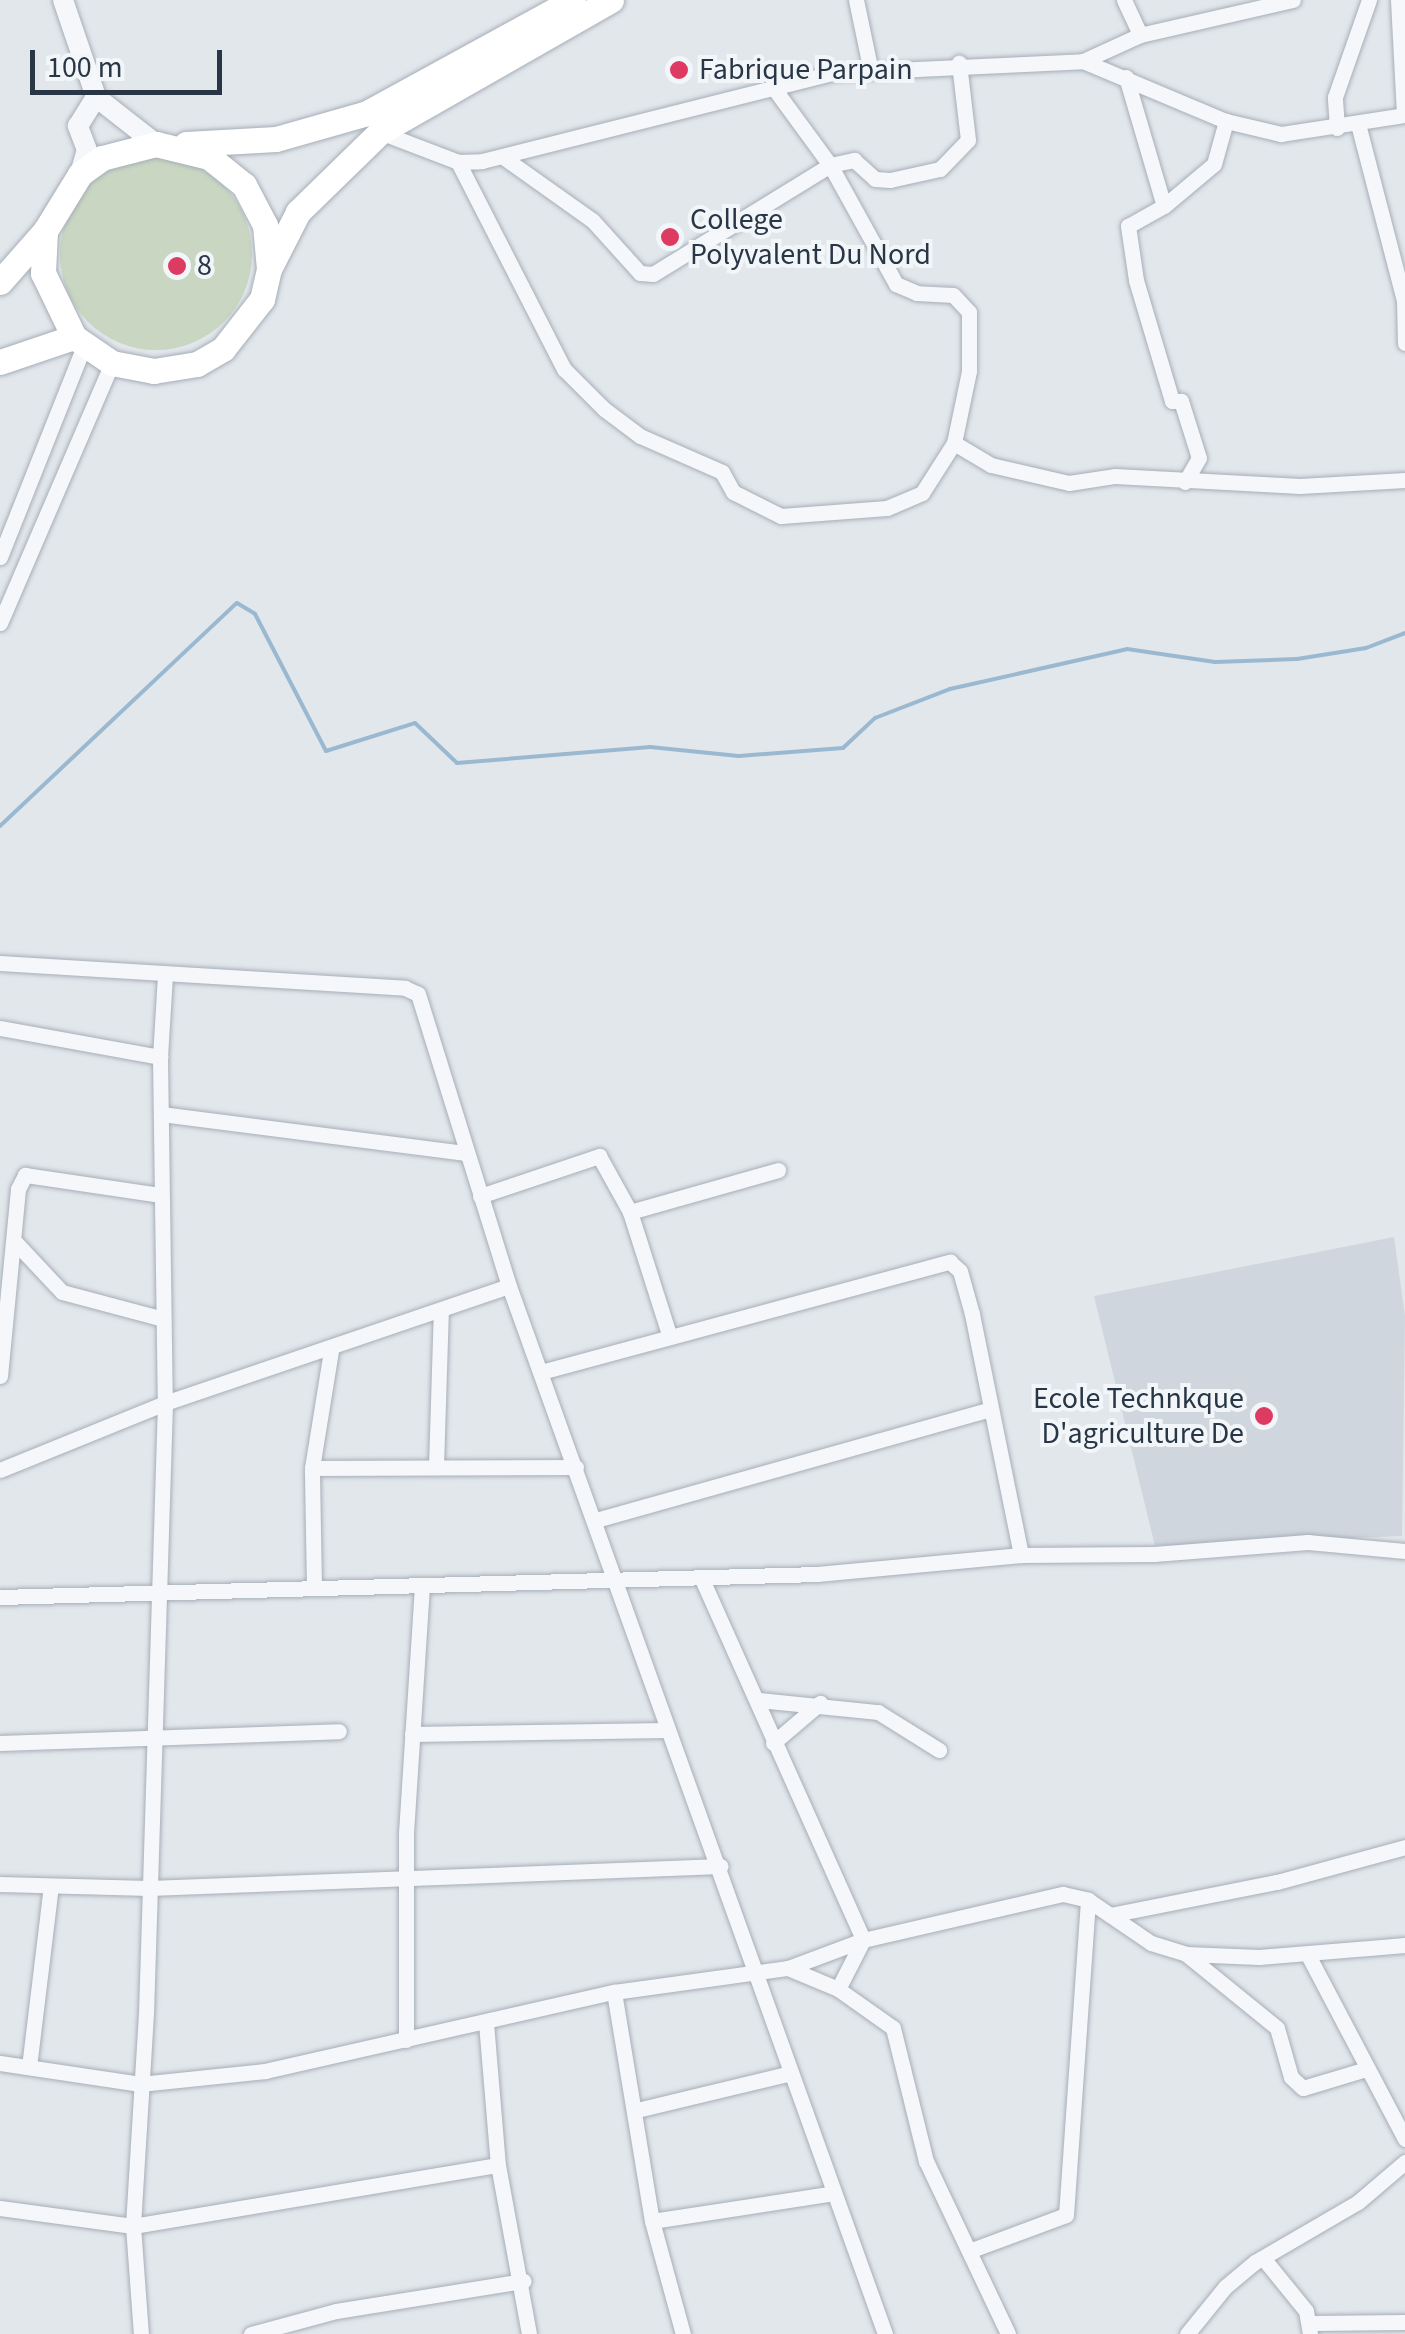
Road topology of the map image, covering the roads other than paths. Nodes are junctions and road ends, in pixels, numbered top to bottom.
1 (63, 0) edge
2 (572, 0) edge
3 (611, 0) edge
4 (856, 0) edge
5 (1124, 0) edge
6 (1293, 0) edge
7 (1369, 0) edge
8 (1398, 0) edge
9 (1244, 6) edge
10 (1140, 34) junction
11 (1083, 61) junction
12 (958, 63) junction
13 (870, 67) junction
14 (1126, 77) junction
15 (774, 87) junction
16 (96, 96) junction
17 (1405, 115) edge
18 (1226, 121) junction
19 (1358, 124) junction
20 (1337, 128) junction
21 (380, 132) junction
22 (161, 145) junction
23 (503, 156) junction
24 (458, 162) junction
25 (830, 165) junction
26 (80, 174) junction
27 (1164, 206) junction
28 (46, 231) junction
29 (269, 269) junction
30 (0, 282) edge
31 (1405, 300) edge
32 (79, 341) junction
33 (1405, 343) edge
34 (0, 362) edge
35 (112, 362) junction
36 (954, 443) junction
37 (1405, 480) edge
38 (1184, 482) junction
39 (0, 558) edge
40 (0, 623) edge
41 (0, 964) edge
42 (165, 976) junction
43 (0, 1028) edge
44 (160, 1057) junction
45 (161, 1114) junction
46 (465, 1152) junction
47 (778, 1170) dead end
48 (161, 1195) junction
49 (480, 1196) junction
50 (630, 1212) junction
51 (16, 1243) junction
52 (510, 1286) junction
53 (440, 1311) junction
54 (160, 1318) junction
55 (670, 1338) junction
56 (330, 1351) junction
57 (541, 1372) junction
58 (0, 1376) edge
59 (165, 1403) junction
60 (988, 1410) junction
61 (436, 1466) junction
62 (576, 1467) junction
63 (312, 1468) junction
64 (0, 1470) edge
65 (596, 1520) junction
66 (1405, 1551) edge
67 (1021, 1555) junction
68 (702, 1577) junction
69 (618, 1580) junction
70 (422, 1586) junction
71 (314, 1588) junction
72 (156, 1592) junction
73 (0, 1597) edge
74 (759, 1700) junction
75 (820, 1702) junction
76 (666, 1730) junction
77 (339, 1731) dead end
78 (412, 1734) junction
79 (152, 1737) junction
80 (0, 1743) edge
81 (774, 1743) junction
82 (939, 1750) dead end
83 (1405, 1847) edge
84 (721, 1866) junction
85 (405, 1875) junction
86 (0, 1884) edge
87 (51, 1886) junction
88 (149, 1888) junction
89 (1088, 1900) junction
90 (1110, 1915) junction
91 (863, 1940) junction
92 (1405, 1945) edge
93 (1186, 1954) junction
94 (1308, 1954) junction
95 (788, 1968) junction
96 (760, 1971) junction
97 (838, 1989) junction
98 (614, 1992) junction
99 (486, 2023) junction
100 (406, 2040) junction
101 (0, 2063) edge
102 (30, 2067) junction
103 (1363, 2070) junction
104 (791, 2074) junction
105 (140, 2084) junction
106 (636, 2110) junction
107 (1405, 2139) edge
108 (1405, 2162) edge
109 (498, 2165) junction
110 (834, 2193) junction
111 (0, 2208) edge
112 (652, 2221) junction
113 (133, 2226) junction
114 (969, 2251) junction
115 (1262, 2258) junction
116 (524, 2281) junction
117 (1405, 2322) edge
118 (1311, 2328) edge
119 (141, 2334) edge
120 (250, 2334) edge
121 (528, 2334) edge
122 (682, 2334) edge
123 (885, 2334) edge
124 (1008, 2334) edge
125 (1187, 2334) edge

1 - 16 street
2 - 22 main road
3 - 21 main road
4 - 13 street
5 - 10 street
6 - 9 street
7 - 20 street
8 - 17 street
9 - 10 street
10 - 11 street
11 - 12 street
11 - 14 street
12 - 13 street
12 - 25 street
13 - 15 street
14 - 18 street
14 - 27 street
15 - 23 street
15 - 25 street
16 - 22 street
16 - 26 street
17 - 19 street
18 - 20 street
18 - 27 street
19 - 20 street
19 - 31 street
21 - 24 street
21 - 29 main road
22 - 26 main road
22 - 29 main road
23 - 24 street
23 - 25 street
24 - 36 street
25 - 36 street
26 - 28 main road
27 - 38 street
28 - 30 main road
28 - 32 main road
29 - 35 main road
31 - 33 street
32 - 34 main road
32 - 35 main road
32 - 39 street
35 - 40 street
36 - 38 street
37 - 38 street
41 - 42 street
42 - 44 street
42 - 46 street
43 - 44 street
44 - 45 street
45 - 46 street
45 - 48 street
46 - 49 street
47 - 50 street
48 - 51 street
48 - 54 street
49 - 50 street
49 - 52 street
50 - 55 street
51 - 54 street
51 - 58 street
52 - 53 street
52 - 57 street
53 - 56 street
53 - 61 street
54 - 59 street
55 - 57 street
55 - 60 street
56 - 59 street
56 - 63 street
57 - 62 street
59 - 64 street
59 - 72 street
60 - 65 street
60 - 67 street
61 - 62 street
61 - 63 street
62 - 65 street
63 - 71 street
65 - 69 street
66 - 67 street
67 - 68 street
68 - 69 street
68 - 74 street
69 - 70 street
69 - 76 street
70 - 71 street
70 - 78 street
71 - 72 street
72 - 73 street
72 - 79 street
74 - 75 street
74 - 81 street
75 - 81 street
75 - 82 street
76 - 78 street
76 - 84 street
77 - 79 street
78 - 85 street
79 - 80 street
79 - 88 street
81 - 91 street
83 - 90 street
84 - 85 street
84 - 96 street
85 - 88 street
85 - 100 street
86 - 87 street
87 - 88 street
87 - 102 street
88 - 105 street
89 - 90 street
89 - 91 street
89 - 114 street
90 - 93 street
91 - 95 street
91 - 97 street
92 - 94 street
93 - 94 street
93 - 103 street
94 - 103 street
95 - 96 street
95 - 97 street
96 - 98 street
96 - 104 street
97 - 114 street
98 - 99 street
98 - 106 street
99 - 100 street
99 - 109 street
100 - 105 street
101 - 102 street
102 - 105 street
103 - 107 street
104 - 106 street
104 - 110 street
105 - 113 street
106 - 112 street
108 - 115 street
109 - 113 street
109 - 116 street
110 - 112 street
110 - 123 street
111 - 113 street
112 - 122 street
113 - 119 street
114 - 124 street
115 - 118 street
115 - 125 street
116 - 120 street
116 - 121 street
117 - 118 street

